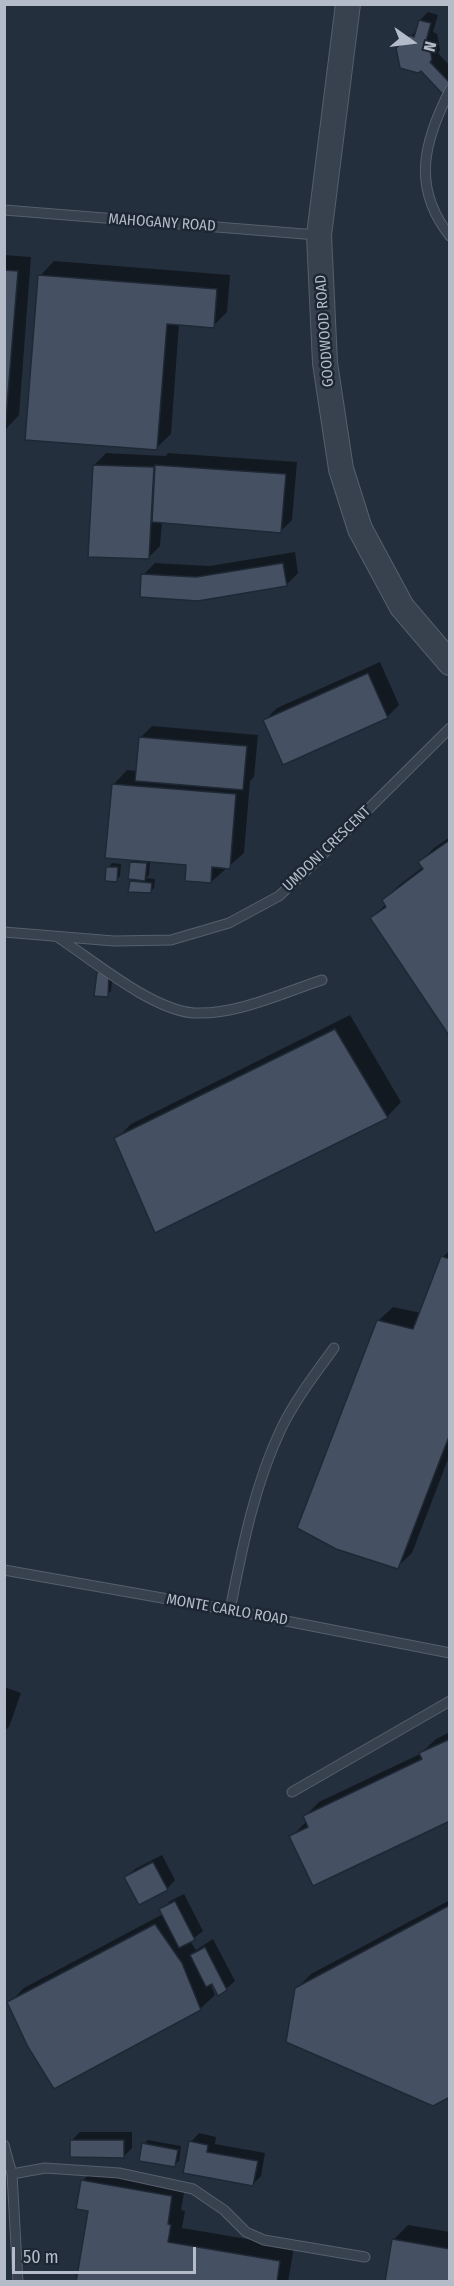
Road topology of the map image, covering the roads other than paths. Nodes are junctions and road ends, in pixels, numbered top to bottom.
1 (348, 4) edge
2 (450, 90) edge
3 (4, 210) edge
4 (319, 235) junction
5 (450, 236) edge
6 (450, 663) edge
7 (450, 728) edge
8 (4, 932) edge
9 (57, 936) junction
10 (322, 980) dead end
11 (334, 1348) dead end
12 (4, 1570) edge
13 (230, 1610) junction
14 (450, 1653) edge
15 (450, 1701) edge
16 (292, 1792) dead end
17 (4, 2145) edge
18 (12, 2174) junction
19 (365, 2257) dead end
20 (18, 2282) edge

1 - 4 street, GOODWOOD ROAD
2 - 5 lane
3 - 4 lane, MAHOGANY ROAD
4 - 6 street, GOODWOOD ROAD
7 - 9 lane, UMDONI CRESCENT
8 - 9 lane, UMDONI CRESCENT
9 - 10 lane
11 - 13 lane
12 - 13 lane, MONTE CARLO ROAD
13 - 14 lane, MONTE CARLO ROAD
15 - 16 lane
17 - 18 lane
18 - 19 lane
18 - 20 lane

